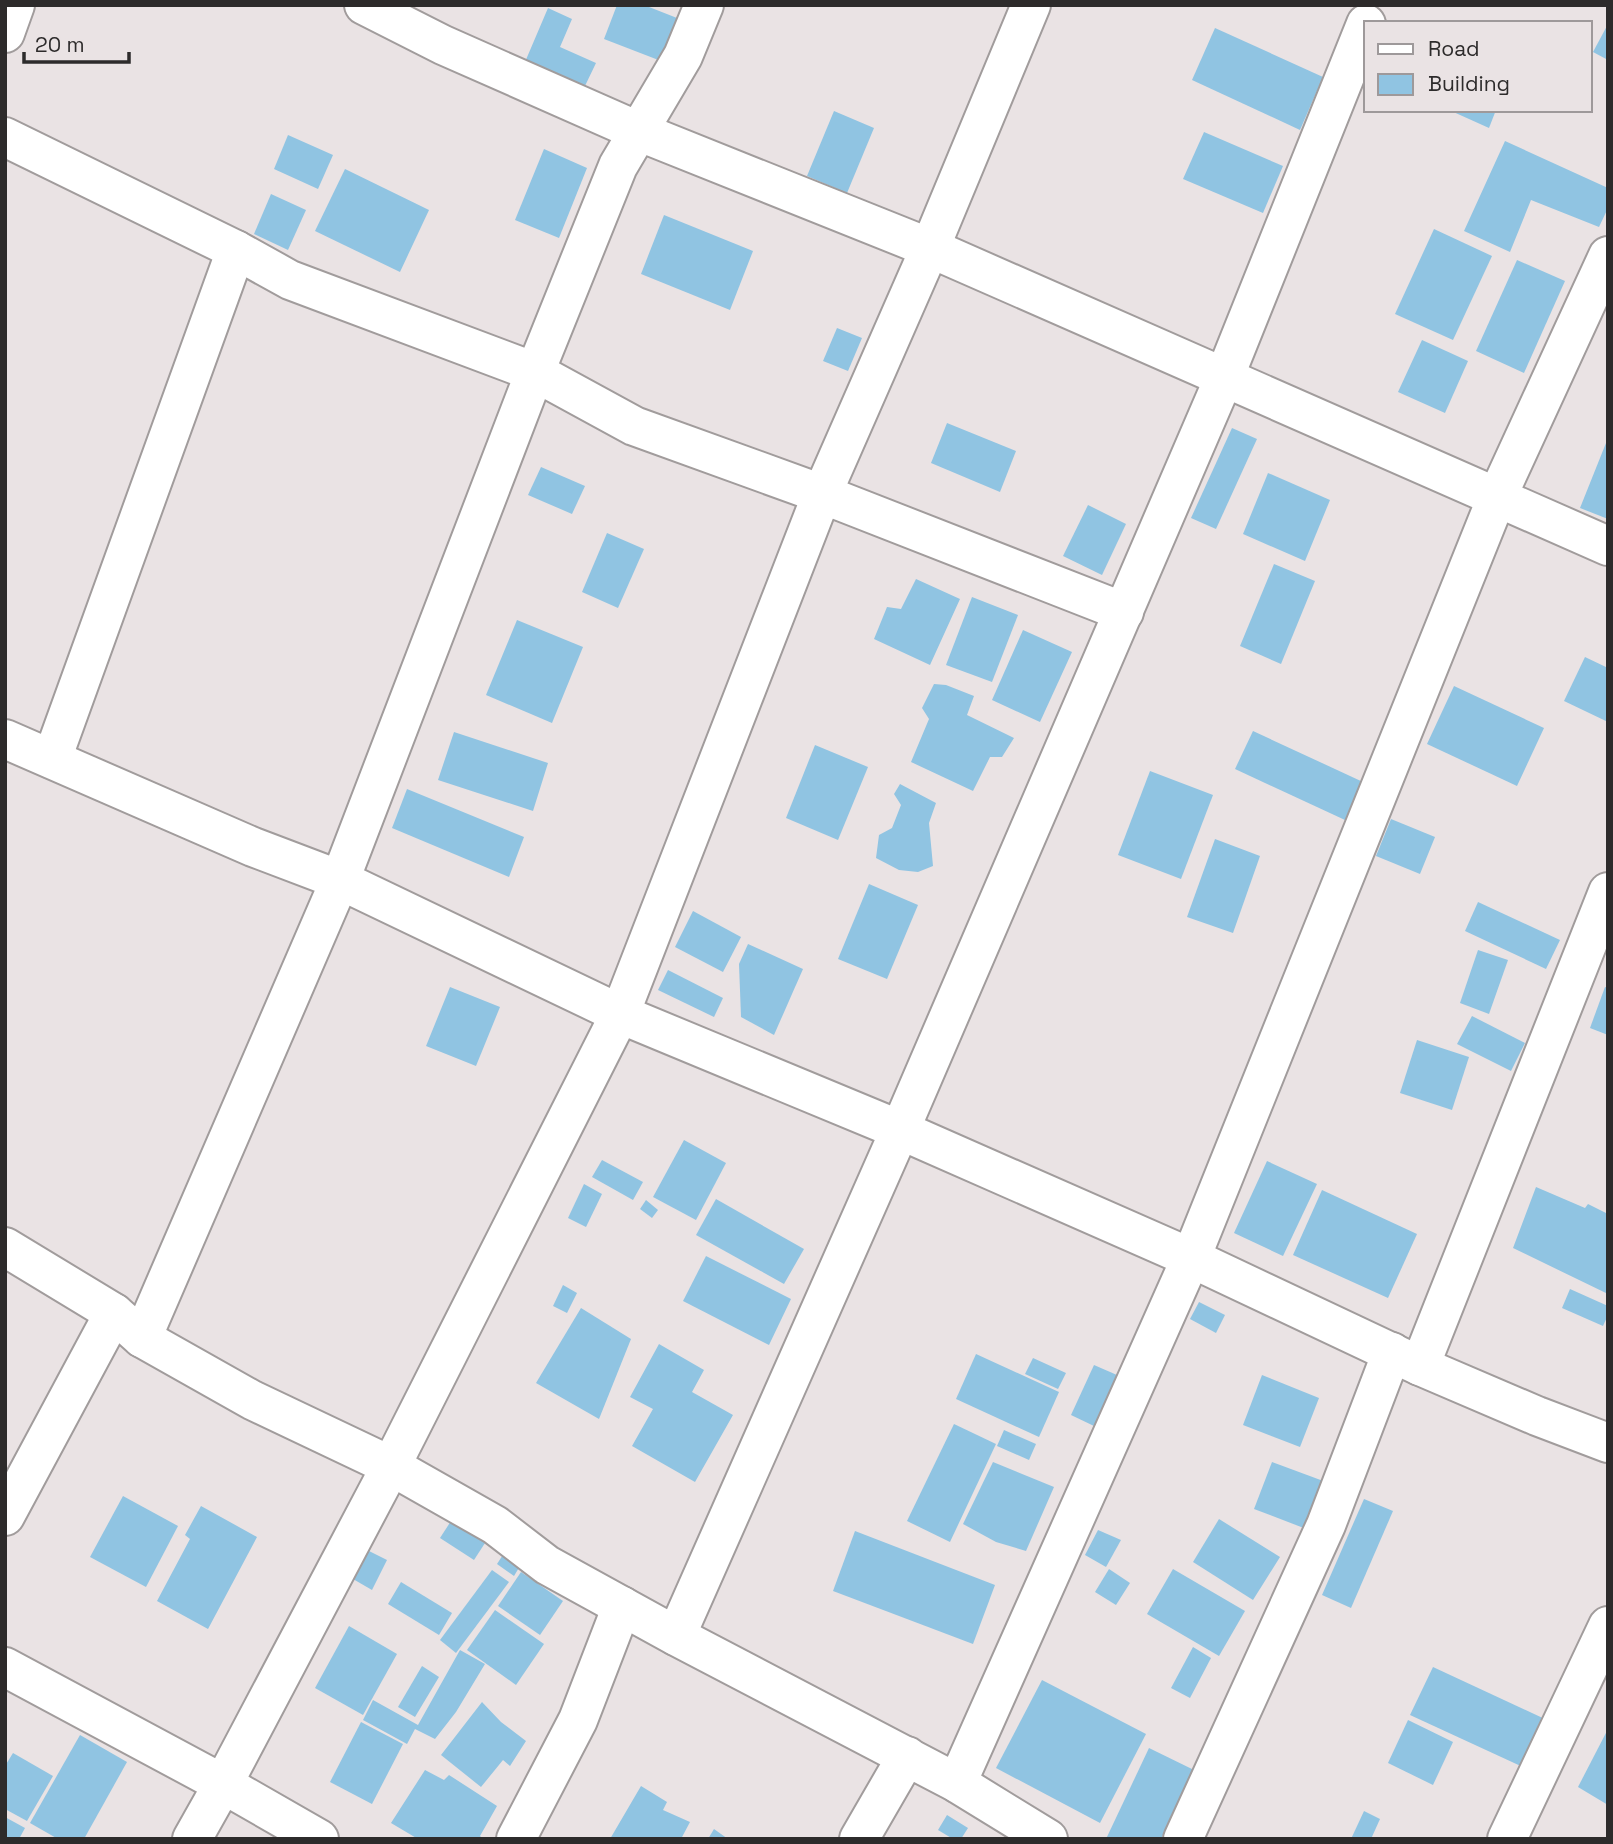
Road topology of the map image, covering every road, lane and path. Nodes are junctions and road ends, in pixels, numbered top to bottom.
1 (15, 5) edge
2 (365, 5) edge
3 (704, 5) edge
4 (1031, 5) edge
5 (1364, 31) edge
6 (5, 33) edge
7 (640, 131) junction
8 (5, 137) edge
9 (930, 248) junction
10 (236, 250) junction
11 (1608, 256) edge
12 (535, 372) junction
13 (1224, 378) junction
14 (822, 494) junction
15 (1497, 496) junction
16 (1608, 546) edge
17 (1124, 612) junction
18 (5, 740) edge
19 (52, 759) junction
20 (340, 880) junction
21 (1608, 892) edge
22 (620, 1014) junction
23 (900, 1130) junction
24 (5, 1247) edge
25 (1191, 1258) junction
26 (114, 1312) junction
27 (142, 1338) junction
28 (1406, 1359) junction
29 (1608, 1443) edge
30 (391, 1466) junction
31 (5, 1516) edge
32 (622, 1606) junction
33 (1608, 1626) edge
34 (676, 1636) junction
35 (5, 1667) edge
36 (907, 1756) junction
37 (957, 1783) junction
38 (223, 1784) junction
39 (192, 1839) edge
40 (320, 1839) edge
41 (516, 1839) edge
42 (859, 1839) edge
43 (1048, 1839) edge
44 (1183, 1839) edge
45 (1507, 1839) edge

1 - 6 street
2 - 7 street
3 - 7 street
4 - 9 street
5 - 13 street
7 - 9 street
7 - 12 street
8 - 10 street
9 - 13 street
9 - 14 street
10 - 12 street
10 - 19 street
11 - 15 street
12 - 14 street
12 - 20 street
13 - 15 street
13 - 17 street
14 - 17 street
14 - 22 street
15 - 16 street
15 - 25 street
17 - 23 street
18 - 19 street
19 - 20 street
20 - 22 street
20 - 27 street
21 - 28 street
22 - 23 street
22 - 30 street
23 - 25 street
23 - 34 street
24 - 26 street
25 - 28 street
25 - 37 street
26 - 27 street
26 - 31 street
27 - 30 street
28 - 29 street
28 - 44 street
30 - 32 street
30 - 38 street
32 - 34 street
32 - 41 street
33 - 45 street
34 - 36 street
35 - 38 street
36 - 37 street
36 - 42 street
37 - 43 street
38 - 39 street
38 - 40 street

